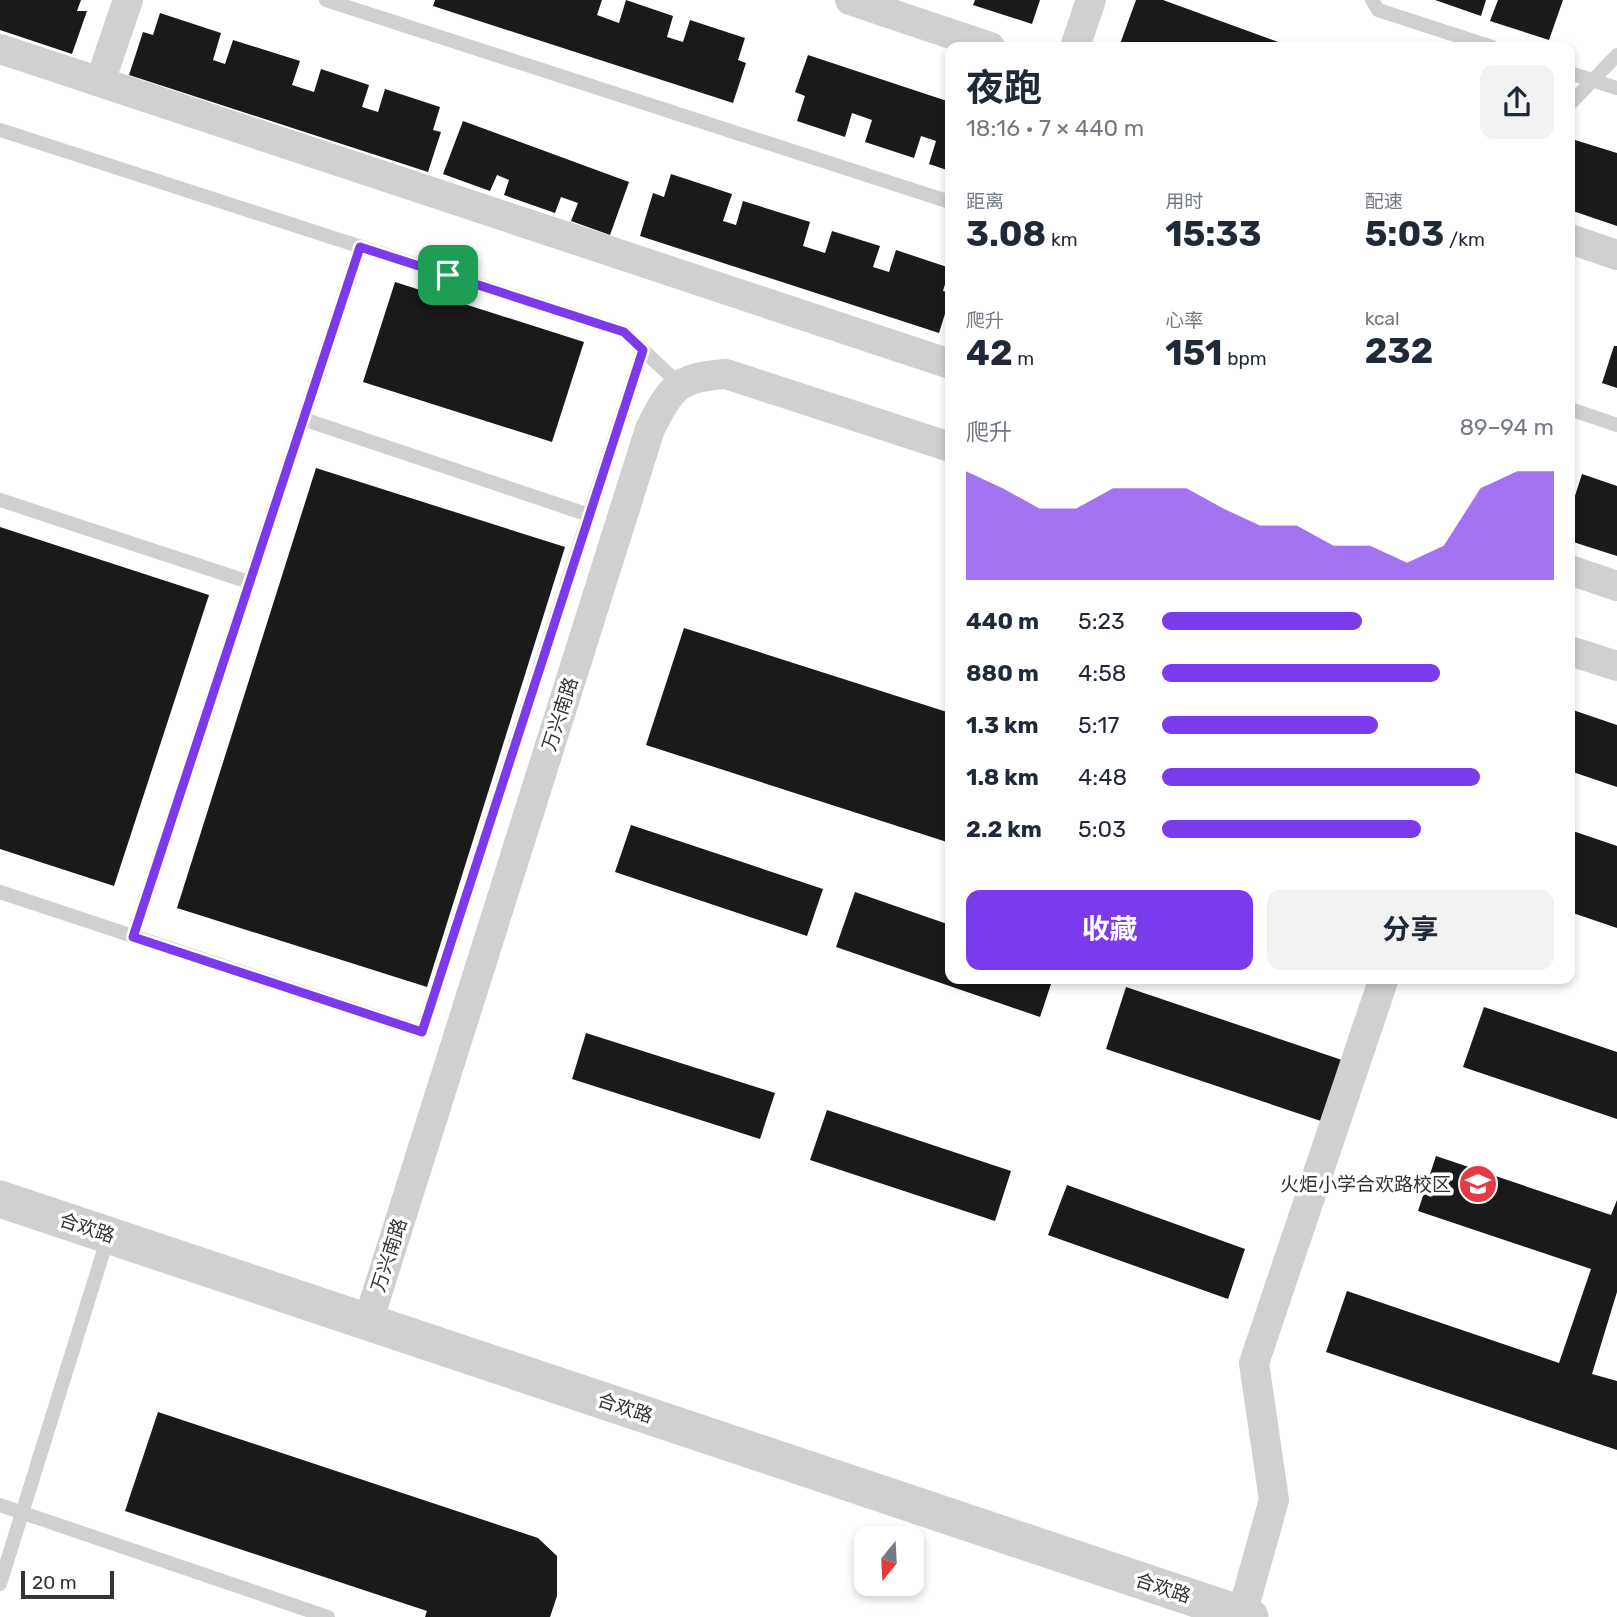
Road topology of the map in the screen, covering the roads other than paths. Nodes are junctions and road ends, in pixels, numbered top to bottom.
1 (128, 0) edge
2 (326, 0) edge
3 (850, 0) edge
4 (1091, 0) edge
5 (1372, 0) edge
6 (975, 42) edge
7 (1077, 42) edge
8 (1477, 42) edge
9 (0, 49) edge
10 (1617, 55) edge
11 (1575, 75) edge
12 (1592, 80) junction
13 (100, 82) junction
14 (1617, 88) edge
15 (1575, 99) edge
16 (0, 131) edge
17 (945, 200) edge
18 (1575, 241) edge
19 (360, 247) junction
20 (1617, 255) edge
21 (643, 350) junction
22 (945, 362) edge
23 (680, 385) junction
24 (1575, 411) edge
25 (303, 419) junction
26 (1617, 425) edge
27 (945, 445) edge
28 (0, 500) edge
29 (589, 515) junction
30 (1575, 572) edge
31 (249, 582) junction
32 (1617, 586) edge
33 (1575, 653) edge
34 (1617, 666) edge
35 (0, 892) edge
36 (133, 937) junction
37 (1382, 984) edge
38 (0, 1199) edge
39 (108, 1236) junction
40 (368, 1322) junction
41 (0, 1505) edge
42 (22, 1512) junction
43 (0, 1584) edge
44 (1246, 1616) edge
45 (328, 1617) edge

1 - 13 street
2 - 17 lane
3 - 6 street
4 - 7 street
5 - 8 lane
9 - 13 street
10 - 12 lane
11 - 12 lane
12 - 14 lane
12 - 15 lane
13 - 22 street
16 - 19 lane
18 - 20 street
19 - 21 lane
19 - 25 lane
21 - 23 lane
21 - 29 lane
23 - 27 street
23 - 40 street, 万兴南路
24 - 26 lane
25 - 29 lane
25 - 31 lane
28 - 31 lane
29 - 36 lane
30 - 32 street
31 - 36 lane
33 - 34 street
35 - 36 lane
37 - 44 street
38 - 39 street, 合欢路
39 - 40 street, 合欢路
39 - 42 lane
40 - 44 street, 合欢路
41 - 42 lane
42 - 43 lane
42 - 45 lane

